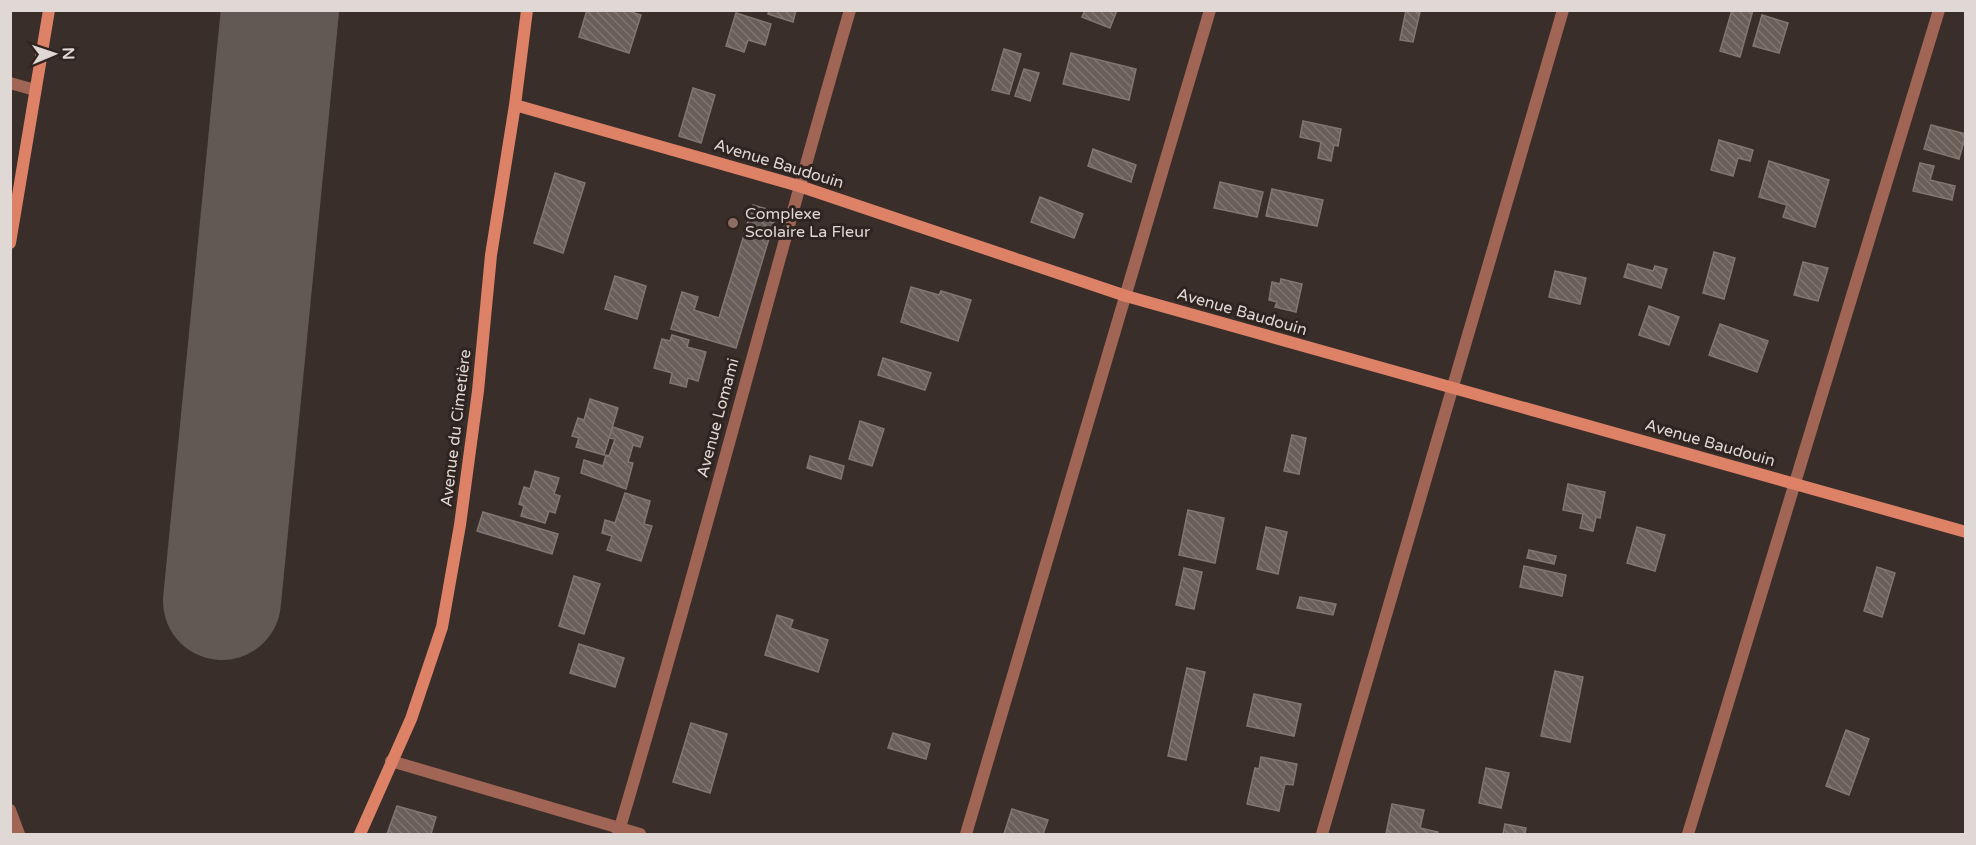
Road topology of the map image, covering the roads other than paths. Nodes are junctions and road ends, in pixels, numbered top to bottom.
1 (49, 10) edge
2 (527, 10) edge
3 (850, 10) edge
4 (1210, 10) edge
5 (1563, 10) edge
6 (1939, 10) edge
7 (10, 83) edge
8 (35, 90) junction
9 (515, 105) junction
10 (799, 186) junction
11 (10, 243) edge
12 (1126, 296) junction
13 (1453, 388) junction
14 (1794, 483) junction
15 (1965, 532) edge
16 (391, 761) junction
17 (10, 810) edge
18 (619, 832) edge
19 (19, 834) edge
20 (360, 834) edge
21 (640, 834) edge
22 (966, 834) edge
23 (1322, 834) edge
24 (1689, 834) edge

1 - 8 street
2 - 9 street, Avenue du Cimetière
3 - 10 street, Avenue Lomami
4 - 12 street
5 - 13 street
6 - 14 street
7 - 8 street
8 - 11 street
9 - 10 street, Avenue Baudouin
9 - 16 street, Avenue du Cimetière
10 - 12 street, Avenue Baudouin
10 - 18 street, Avenue Lomami
12 - 13 street, Avenue Baudouin
12 - 22 street
13 - 14 street, Avenue Baudouin
13 - 23 street
14 - 15 street, Avenue Baudouin
14 - 24 street
16 - 18 street
16 - 20 street, Avenue du Cimetière
17 - 19 street
18 - 21 street

